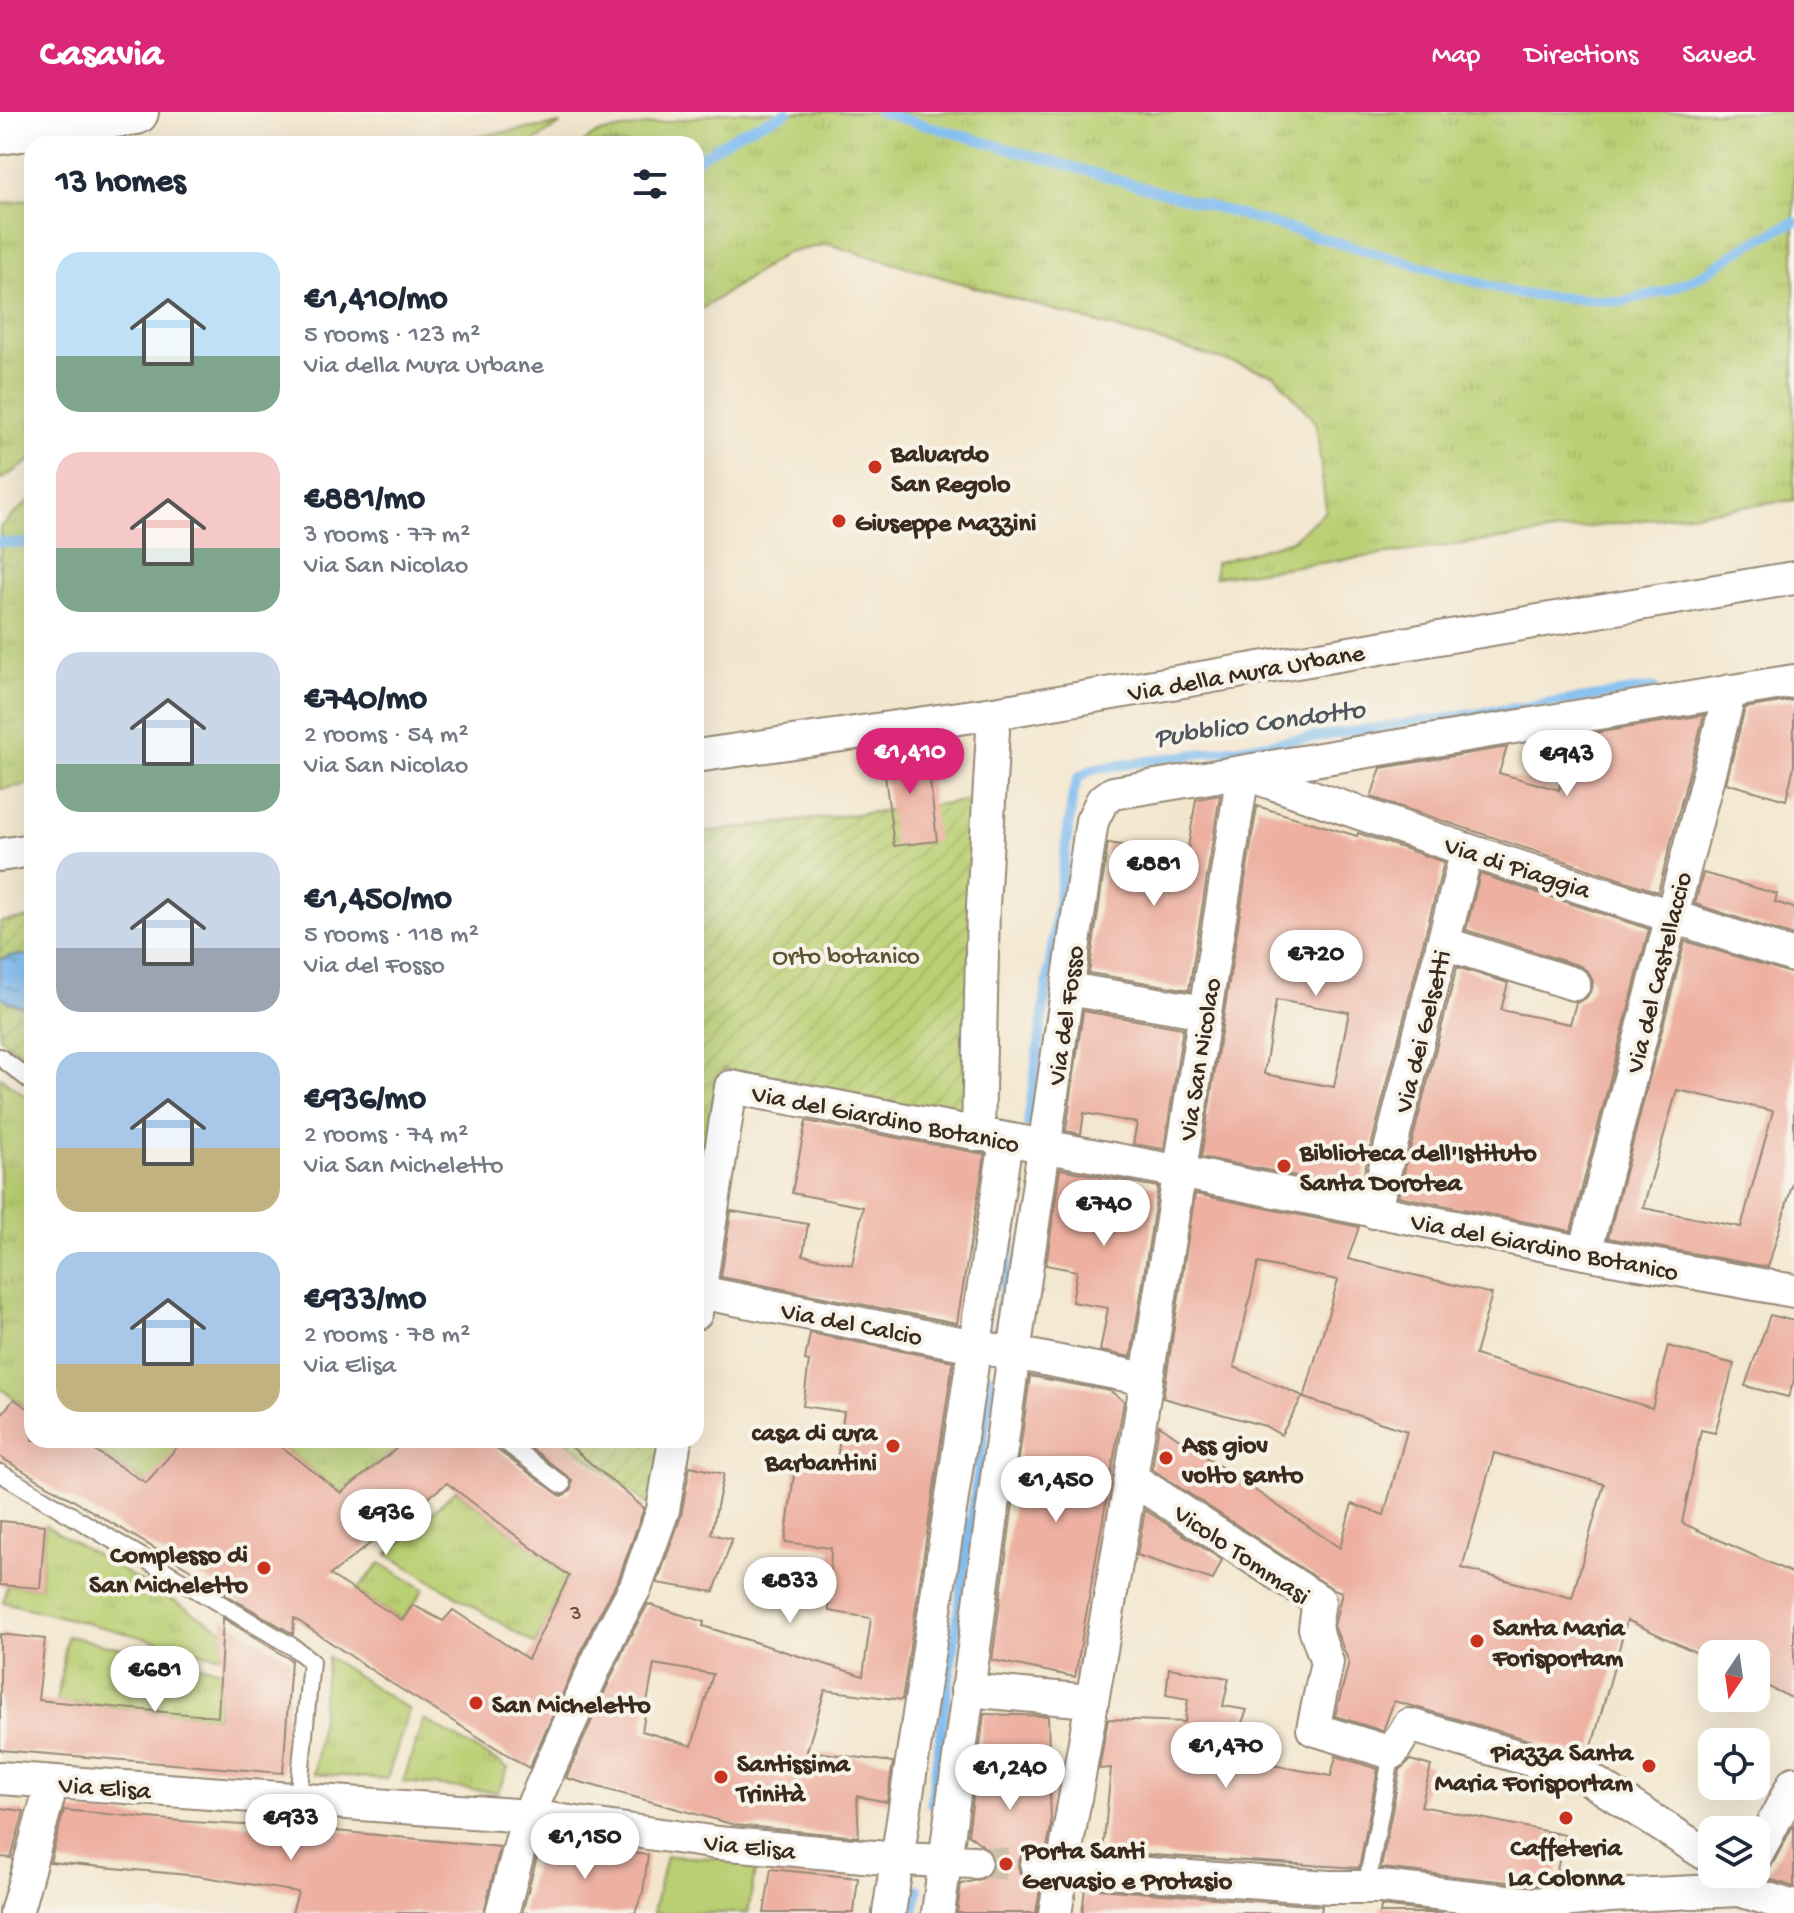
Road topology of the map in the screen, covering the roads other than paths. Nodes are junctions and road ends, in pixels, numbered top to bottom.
1 (136, 112) edge
2 (0, 132) edge
3 (1794, 578) edge
4 (1794, 681) edge
5 (1730, 691) junction
6 (994, 713) junction
7 (704, 755) edge
8 (1243, 773) junction
9 (1467, 850) junction
10 (24, 851) edge
11 (0, 855) edge
12 (1671, 916) junction
13 (1443, 943) junction
14 (1794, 956) edge
15 (1574, 984) dead end
16 (1068, 989) junction
17 (1205, 1012) junction
18 (0, 1057) edge
19 (24, 1076) edge
20 (1016, 1142) junction
21 (1181, 1173) junction
22 (1374, 1212) junction
23 (1585, 1253) junction
24 (704, 1263) edge
25 (1792, 1282) edge
26 (704, 1303) edge
27 (996, 1350) junction
28 (1146, 1379) junction
29 (513, 1448) edge
30 (674, 1448) edge
31 (0, 1473) edge
32 (1131, 1478) junction
33 (562, 1485) dead end
34 (967, 1690) junction
35 (1090, 1701) junction
36 (1392, 1753) junction
37 (0, 1778) edge
38 (52, 1783) junction
39 (1794, 1783) edge
40 (298, 1799) junction
41 (528, 1816) junction
42 (1770, 1830) edge
43 (1698, 1849) edge
44 (897, 1859) junction
45 (960, 1861) junction
46 (1050, 1867) junction
47 (1366, 1888) junction
48 (1704, 1888) edge
49 (1757, 1888) edge
50 (1607, 1905) edge
51 (1794, 1907) edge
52 (0, 1910) edge
53 (14, 1913) edge
54 (502, 1913) edge
55 (889, 1913) edge
56 (938, 1913) edge
57 (1055, 1913) edge

1 - 2 main road
3 - 6 street, Via della Mura Urbane
4 - 5 street, Via del Fosso
5 - 8 street, Via del Fosso
5 - 12 street, Via del Castellaccio
6 - 7 street, Via della Mura Urbane
6 - 20 street
8 - 9 street, Via di Piaggia
8 - 16 street, Via del Fosso
8 - 17 street, Via San Nicolao
9 - 12 street, Via di Piaggia
9 - 13 street, Via dei Gelsetti
10 - 11 street
12 - 14 street, Via di Piaggia
12 - 23 street, Via del Castellaccio
13 - 15 street
13 - 22 street, Via dei Gelsetti
16 - 17 street, Via del Fosso
16 - 20 street, Via del Fosso
17 - 21 street, Via San Nicolao
18 - 19 lane
20 - 21 street, Via del Giardino Botanico
20 - 24 street, Via del Giardino Botanico
20 - 27 street, Via del Fosso
21 - 22 street, Via del Giardino Botanico
21 - 28 street, Via San Nicolao
22 - 23 street, Via del Giardino Botanico
23 - 25 street, Via del Giardino Botanico
26 - 27 street, Via del Calcio
27 - 28 street, Via del Calcio
27 - 34 street, Via del Fosso
27 - 44 street, Via del Fosso
28 - 32 street, Via San Nicolao
29 - 33 lane
30 - 41 street
31 - 40 lane
32 - 35 street, Via San Nicolao
32 - 36 street, Vicolo Tommasi
34 - 35 street
34 - 45 street, Via del Fosso
35 - 46 street, Via San Nicolao
36 - 43 street
36 - 47 lane
37 - 38 street, Via Elisa
38 - 40 street, Via Elisa
38 - 53 street
39 - 42 street
40 - 41 street, Via Elisa
41 - 44 street, Via Elisa
41 - 54 street
44 - 45 street, Via Elisa
44 - 55 street, Via del Fosso
45 - 56 street, Via del Fosso
46 - 47 street
46 - 57 street, Via San Nicolao
47 - 50 street
48 - 50 street
49 - 51 street
52 - 53 street

